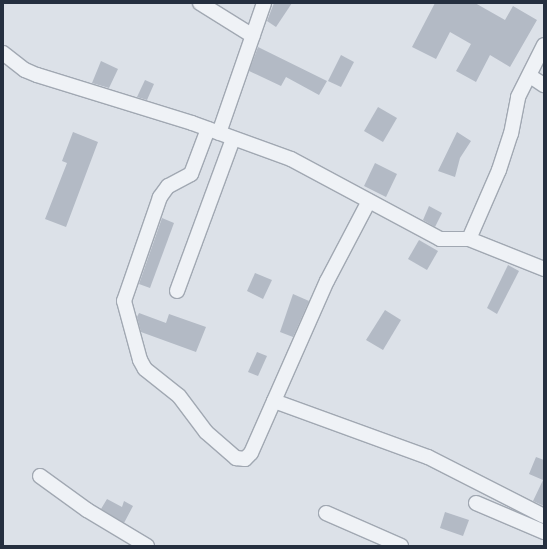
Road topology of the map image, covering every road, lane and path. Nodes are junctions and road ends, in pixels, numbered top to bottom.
1 (200, 3) edge
2 (264, 3) edge
3 (253, 36) junction
4 (544, 45) edge
5 (3, 53) edge
6 (530, 76) junction
7 (544, 85) edge
8 (213, 131) junction
9 (233, 139) junction
10 (369, 201) junction
11 (469, 239) junction
12 (544, 269) edge
13 (177, 291) dead end
14 (274, 401) junction
15 (40, 476) dead end
16 (476, 503) dead end
17 (326, 513) dead end
18 (544, 516) edge
19 (544, 532) edge
20 (385, 542) edge
21 (147, 546) edge
22 (401, 546) edge

1 - 3 street
2 - 3 street
3 - 8 street
4 - 6 street
5 - 8 street
6 - 7 street
6 - 11 street
8 - 9 street
8 - 14 street
9 - 10 street
9 - 13 street
10 - 11 street
10 - 14 street
11 - 12 street
14 - 18 street
15 - 21 street
16 - 19 street
17 - 20 street
20 - 22 street

